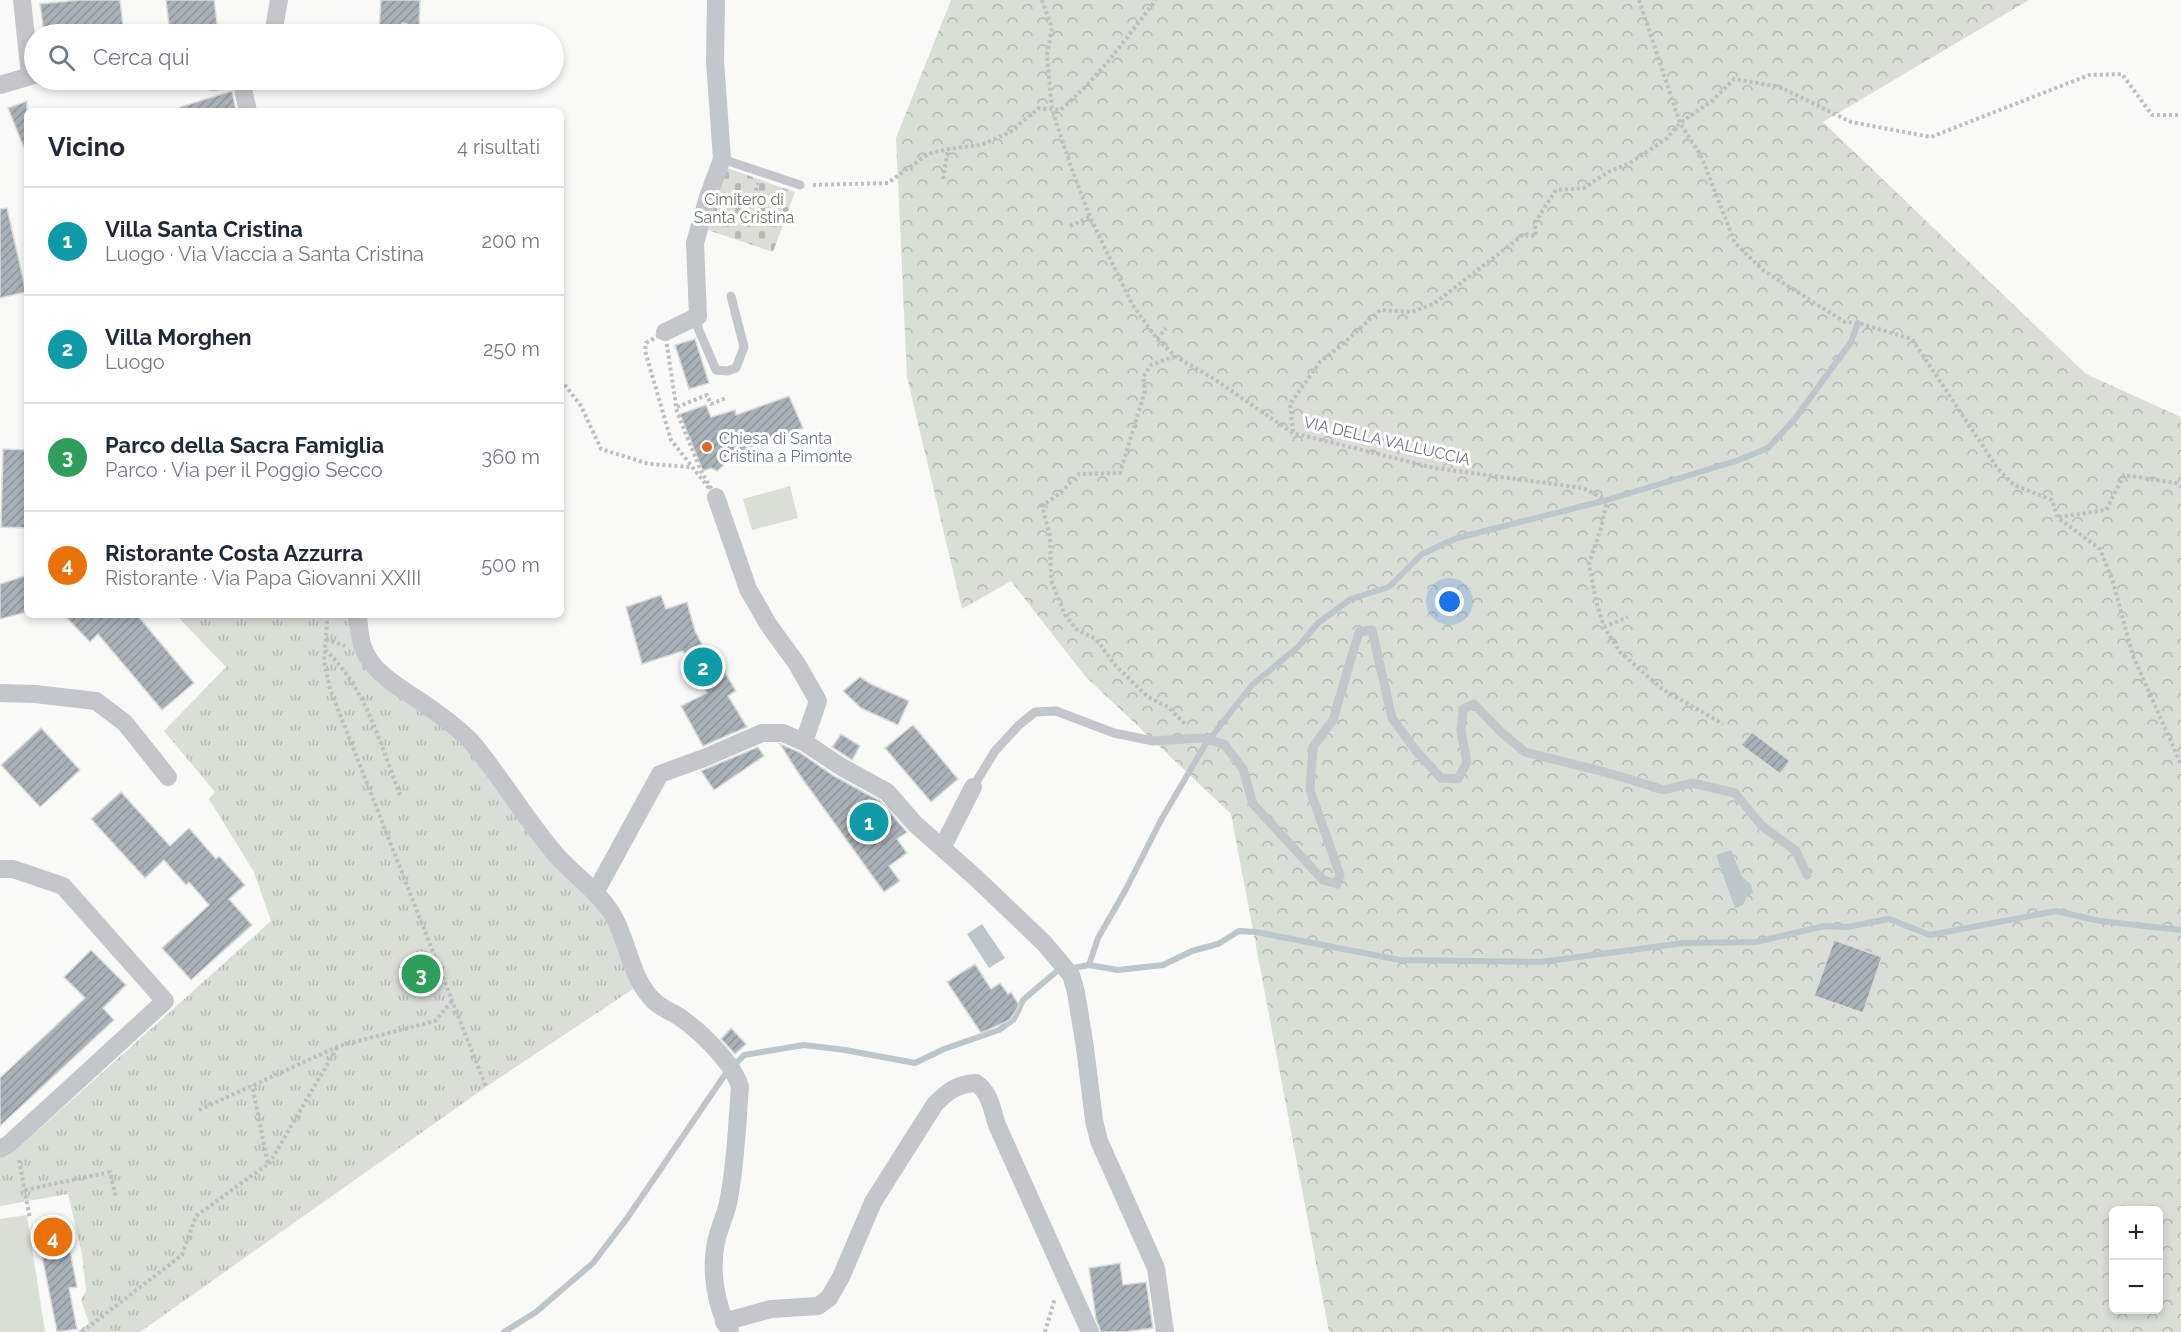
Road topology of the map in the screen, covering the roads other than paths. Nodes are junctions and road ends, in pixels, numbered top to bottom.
1 (22, 0) edge
2 (279, 0) edge
3 (716, 0) edge
4 (25, 24) edge
5 (275, 24) edge
6 (24, 78) edge
7 (0, 85) edge
8 (243, 90) edge
9 (247, 108) edge
10 (722, 159) junction
11 (800, 185) road end
12 (730, 296) dead end
13 (699, 316) junction
14 (665, 332) road end
15 (716, 497) road end
16 (358, 618) edge
17 (0, 693) edge
18 (804, 742) junction
19 (168, 777) dead end
20 (973, 787) joint
21 (942, 848) junction
22 (0, 869) edge
23 (1808, 875) dead end
24 (596, 891) junction
25 (4, 1147) edge
26 (727, 1327) edge
27 (1090, 1332) edge
28 (1165, 1332) edge

1 - 4 street
2 - 5 street
3 - 10 street
6 - 7 street
8 - 9 street
10 - 11 lane
10 - 13 street
12 - 13 lane
13 - 14 street
15 - 18 street
16 - 24 street
17 - 19 street
18 - 21 street
18 - 24 street
20 - 21 street
20 - 23 lane
21 - 28 street
22 - 25 street
24 - 26 street
26 - 27 street

